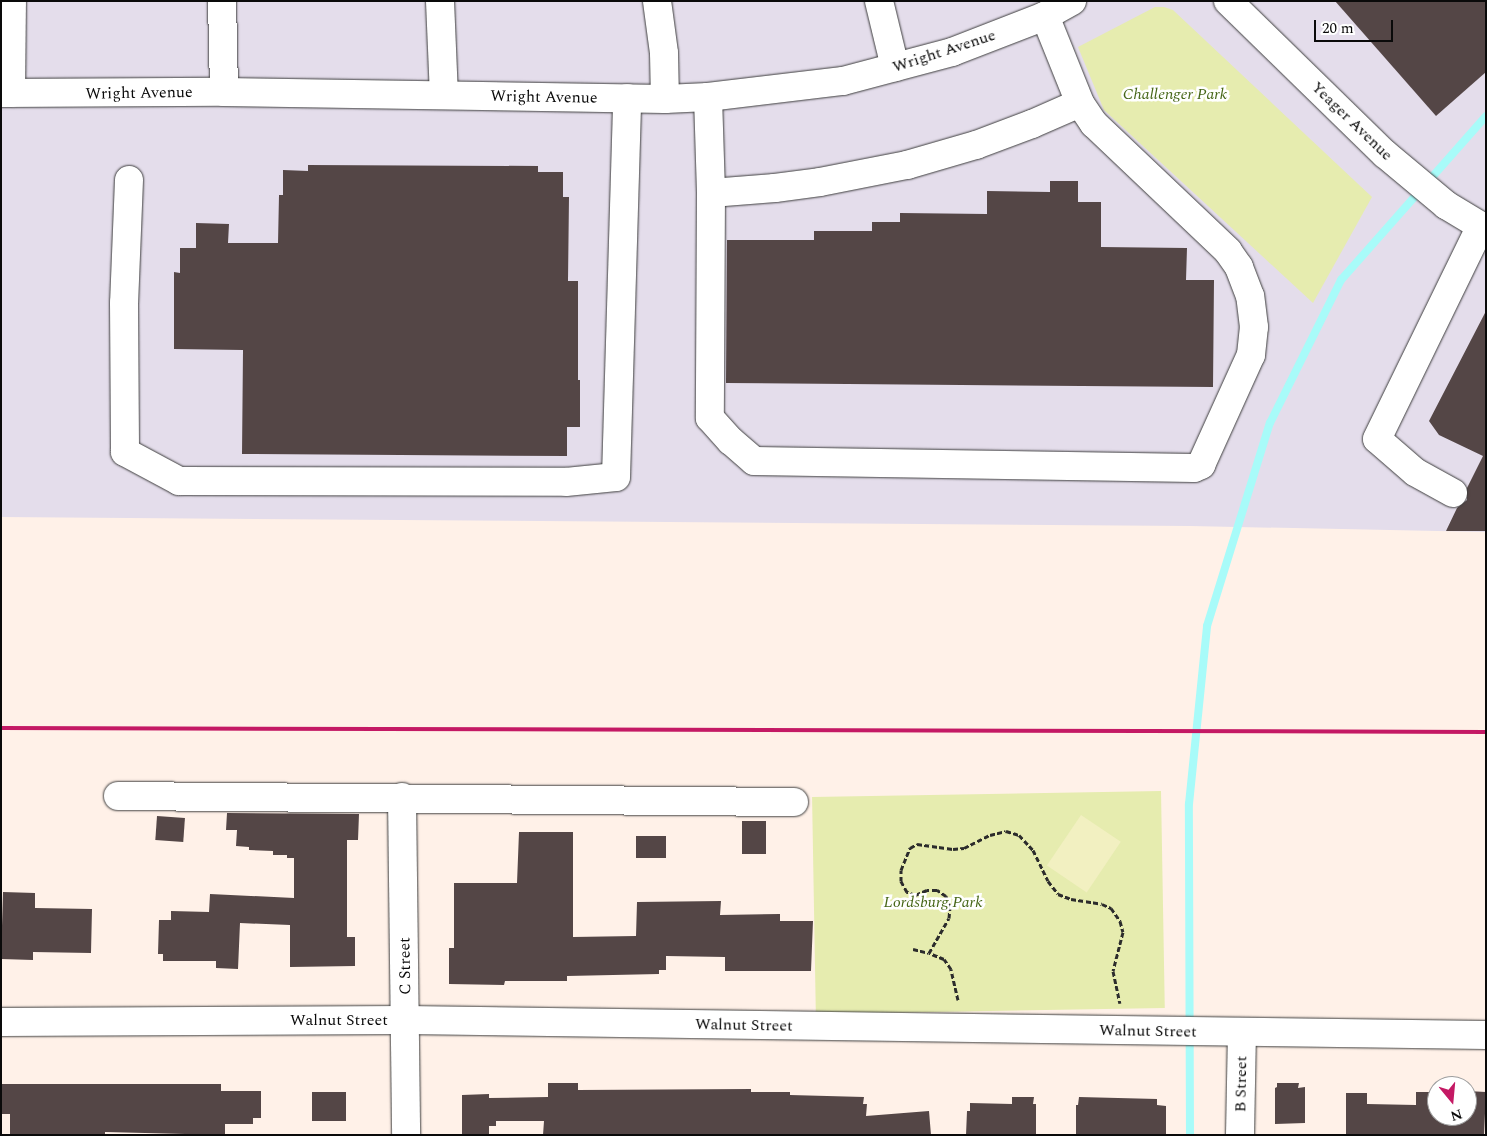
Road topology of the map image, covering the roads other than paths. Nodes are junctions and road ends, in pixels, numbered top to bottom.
1 (12, 1) edge
2 (222, 1) edge
3 (440, 1) edge
4 (657, 1) edge
5 (879, 1) edge
6 (1072, 1) edge
7 (1228, 1) edge
8 (1045, 16) junction
9 (895, 67) junction
10 (224, 92) junction
11 (6, 93) edge
12 (444, 95) junction
13 (708, 96) junction
14 (627, 98) junction
15 (665, 99) junction
16 (1080, 103) junction
17 (129, 180) dead end
18 (711, 192) junction
19 (1483, 227) edge
20 (1453, 493) dead end
21 (118, 796) dead end
22 (402, 797) junction
23 (794, 802) dead end
24 (406, 1020) junction
25 (1, 1022) edge
26 (1242, 1032) junction
27 (1486, 1035) edge
28 (406, 1135) edge
29 (1240, 1135) edge

1 - 11 street
2 - 10 street
3 - 12 street
4 - 15 street
5 - 9 street
6 - 8 street, Wright Avenue
7 - 19 street, Yeager Avenue
8 - 9 street, Wright Avenue
8 - 16 street
9 - 13 street, Wright Avenue
10 - 11 street, Wright Avenue
10 - 12 street, Wright Avenue
12 - 14 street, Wright Avenue
13 - 15 street, Wright Avenue
13 - 18 street
14 - 15 street, Wright Avenue
14 - 17 street
16 - 18 street
16 - 18 street
19 - 20 street
21 - 22 street
22 - 23 street
22 - 24 street, C Street
24 - 25 street, Walnut Street
24 - 26 street, Walnut Street
24 - 28 street, C Street
26 - 27 street, Walnut Street
26 - 29 street, B Street

